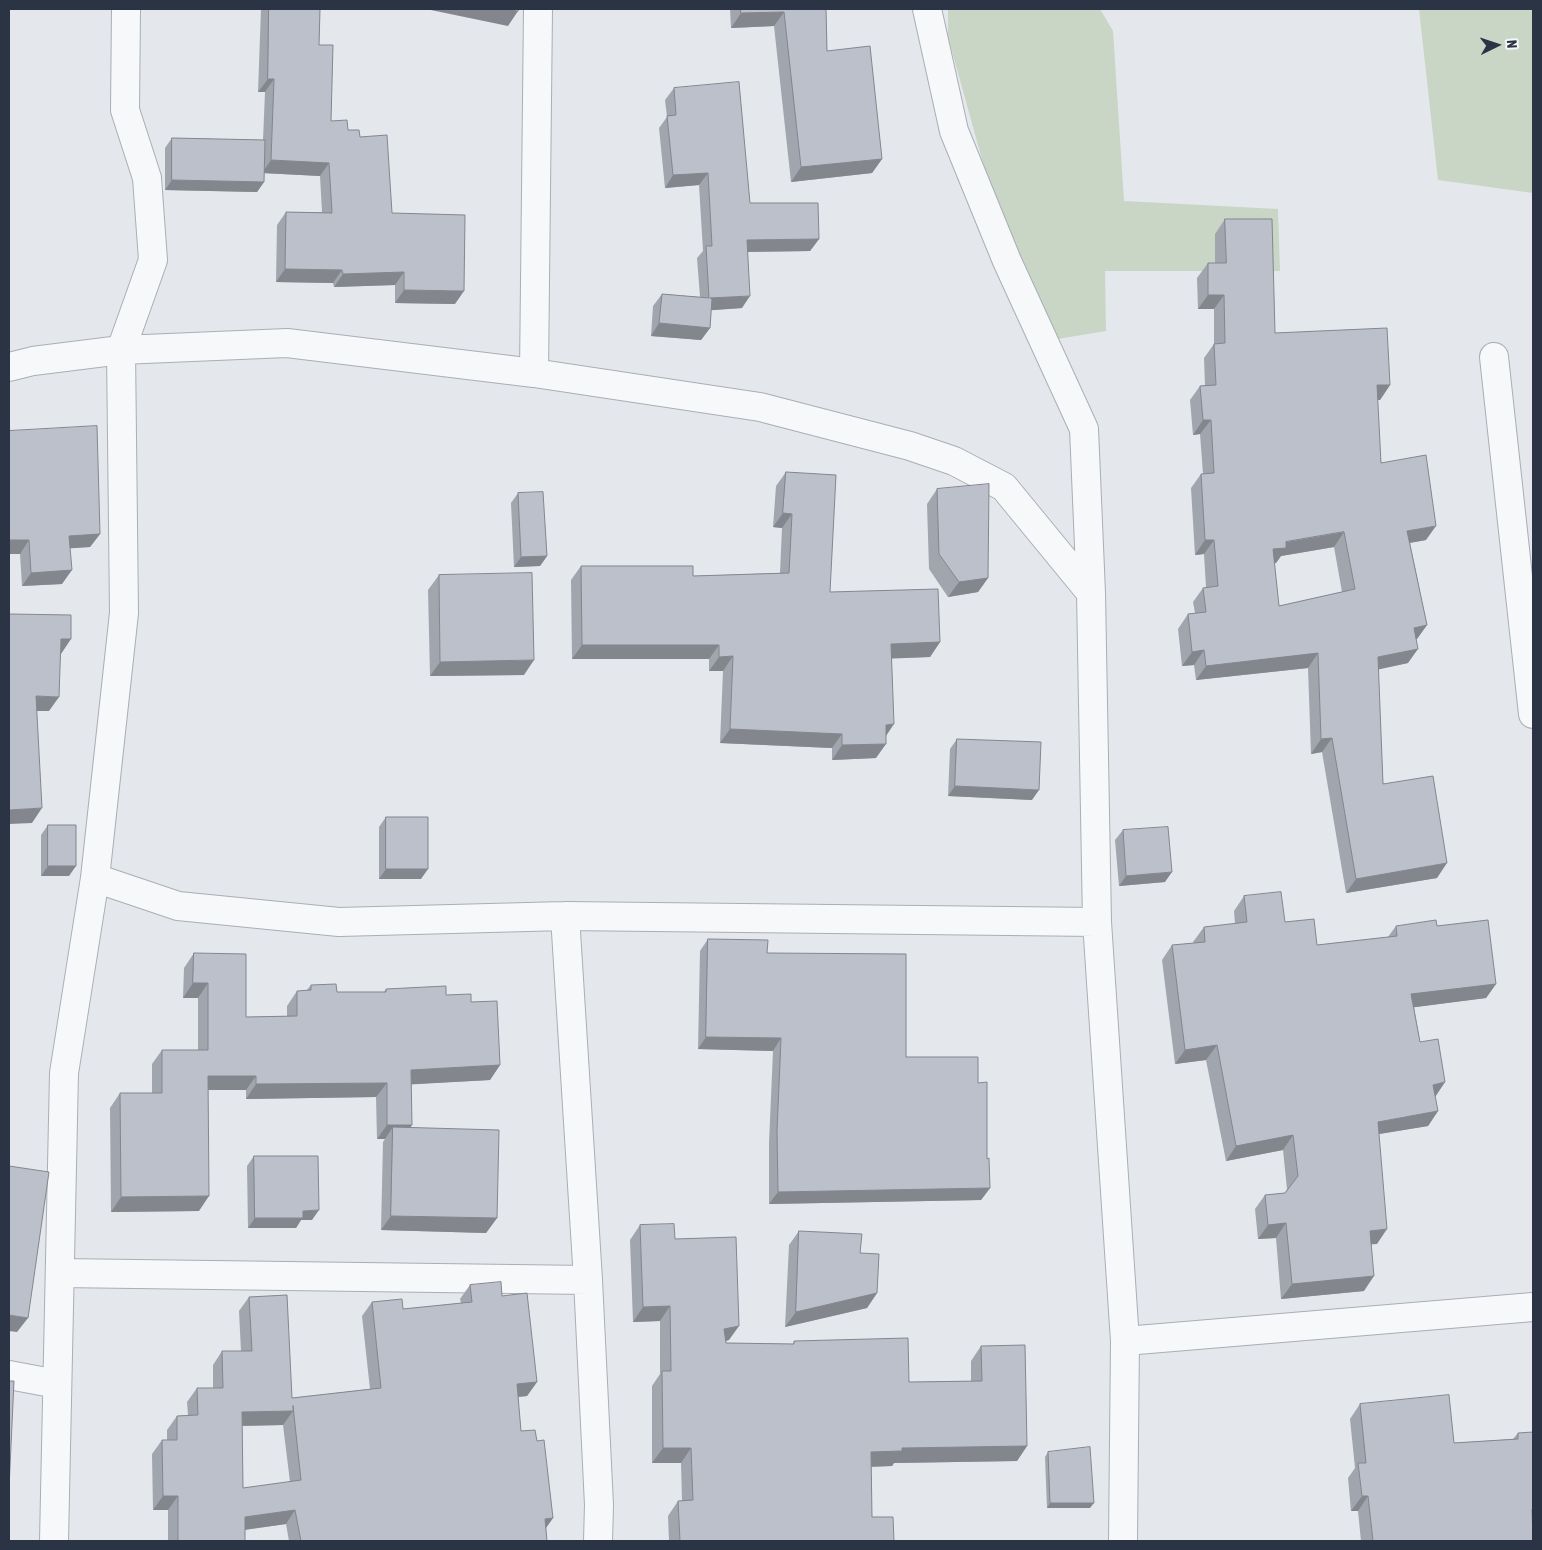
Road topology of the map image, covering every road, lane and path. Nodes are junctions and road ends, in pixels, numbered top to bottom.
1 (126, 9) edge
2 (538, 9) edge
3 (927, 9) edge
4 (121, 350) junction
5 (1494, 357) dead end
6 (9, 367) edge
7 (534, 373) junction
8 (1091, 593) junction
9 (1533, 714) edge
10 (94, 878) junction
11 (565, 916) junction
12 (1097, 922) junction
13 (60, 1273) junction
14 (588, 1280) junction
15 (1533, 1307) edge
16 (1125, 1341) junction
17 (9, 1375) edge
18 (58, 1384) junction
19 (54, 1541) edge
20 (598, 1541) edge
21 (1123, 1541) edge

1 - 4 street
2 - 7 street
3 - 8 street
4 - 6 street
4 - 7 street
4 - 10 street
5 - 9 street
7 - 8 street
8 - 12 street
10 - 11 street
10 - 13 street
11 - 12 street
11 - 14 street
12 - 16 street
13 - 14 street
13 - 18 street
14 - 20 street
15 - 16 street
16 - 21 street
17 - 18 street
18 - 19 street

